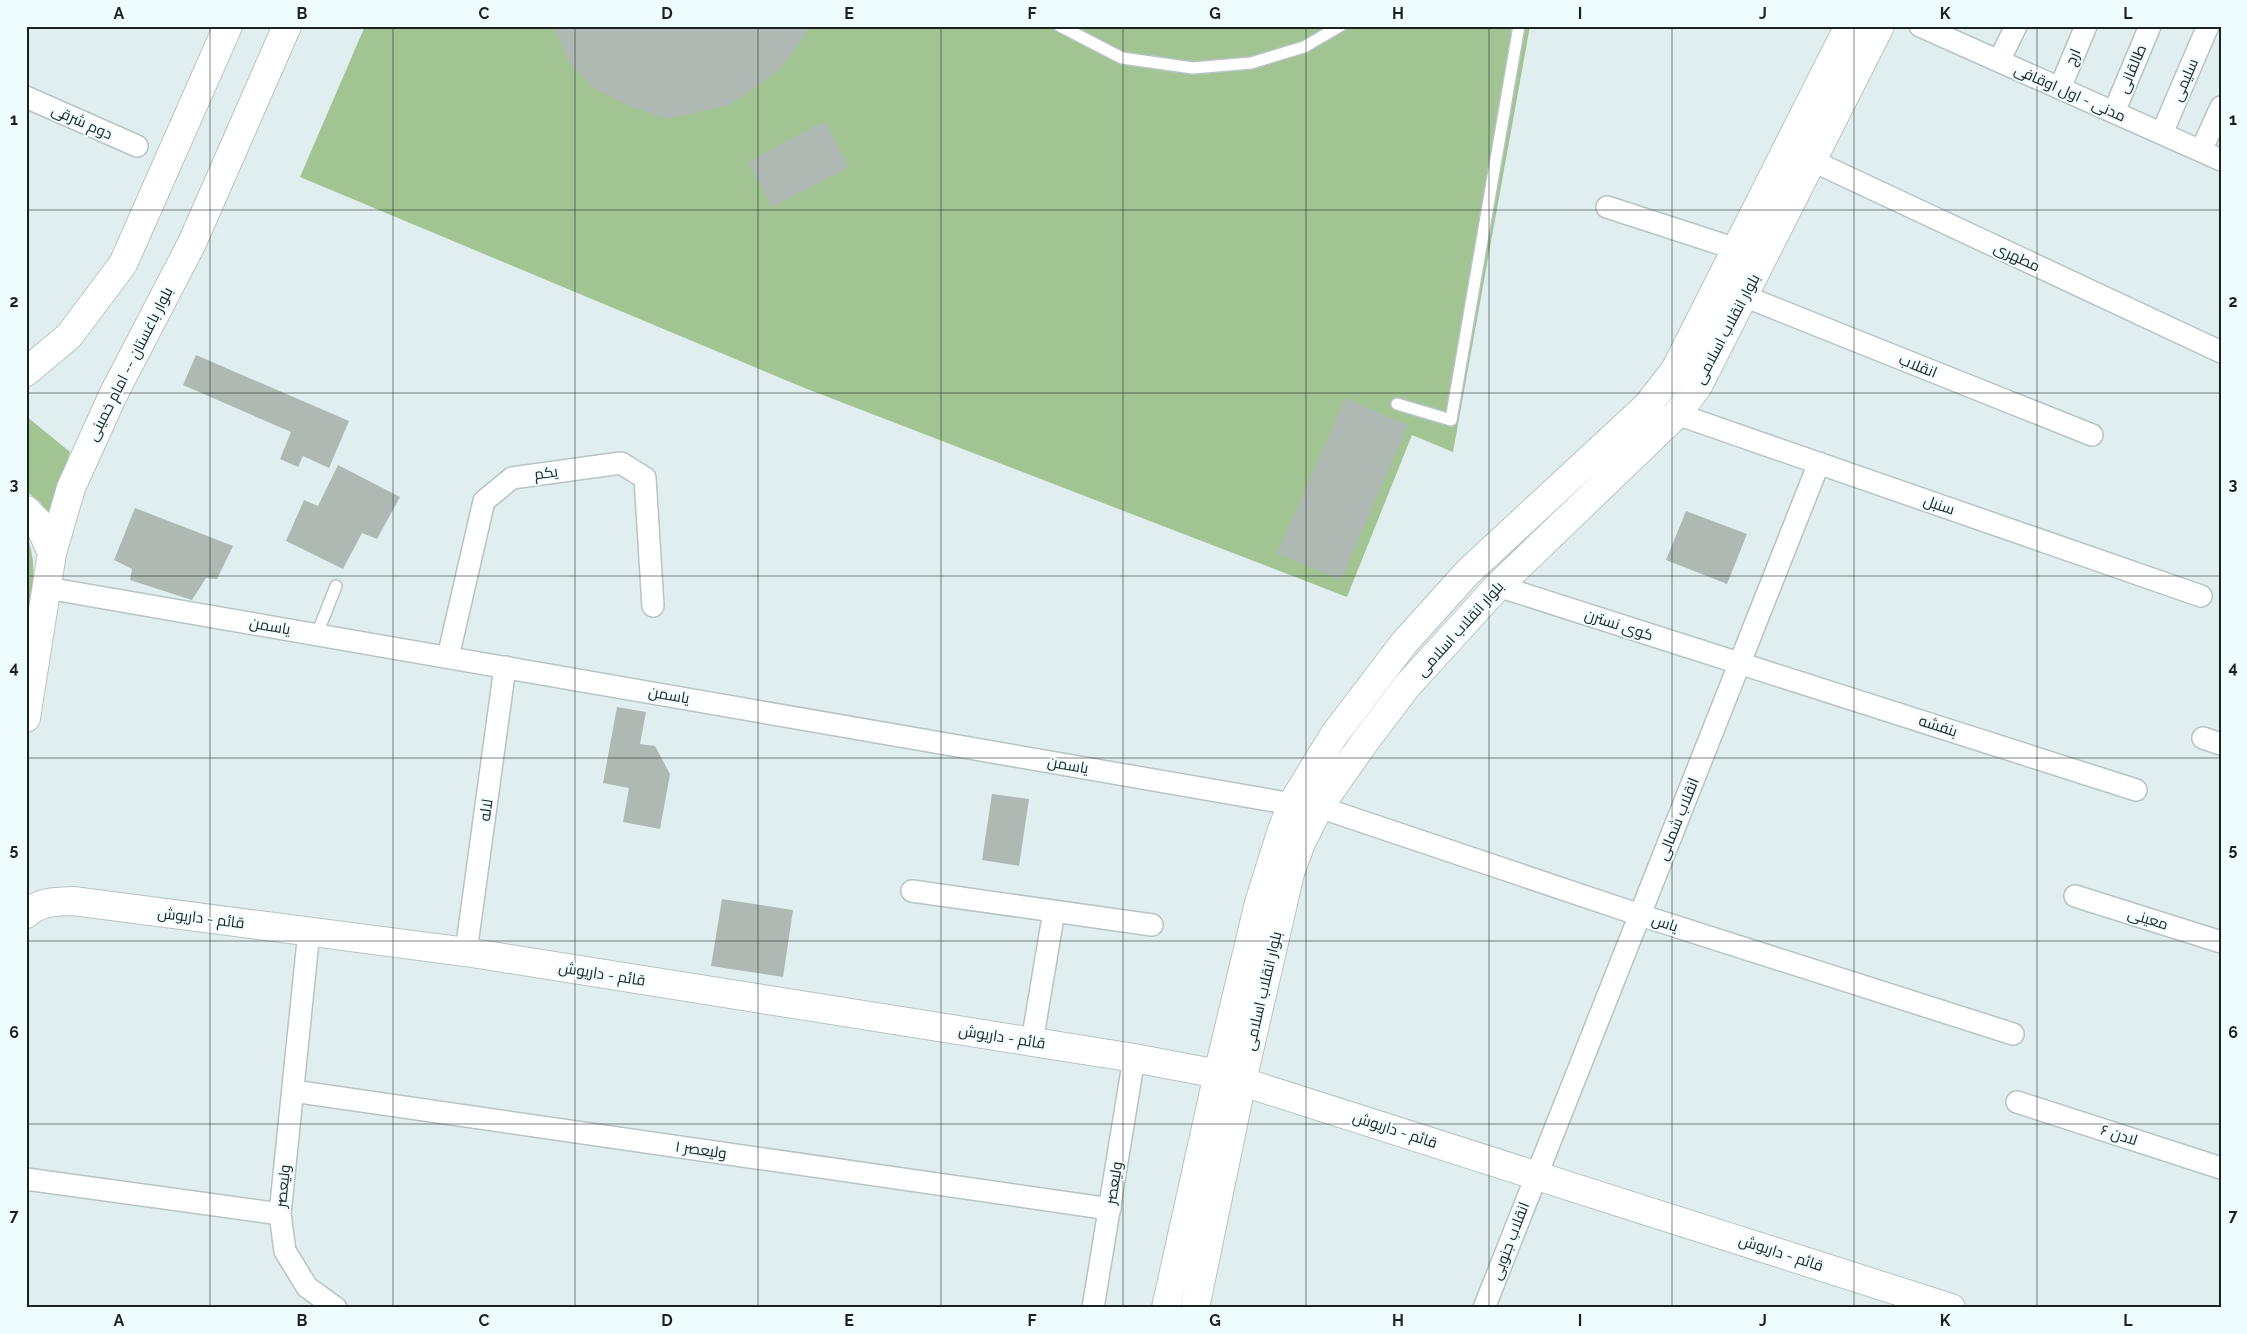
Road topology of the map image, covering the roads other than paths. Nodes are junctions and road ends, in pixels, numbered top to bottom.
1 (228, 26) edge
2 (287, 26) edge
3 (1060, 26) edge
4 (1340, 26) edge
5 (1520, 26) edge
6 (1849, 26) edge
7 (1880, 26) edge
8 (1920, 26) edge
9 (2016, 26) edge
10 (2086, 26) edge
11 (2150, 26) edge
12 (2208, 26) edge
13 (1999, 62) junction
14 (2060, 88) junction
15 (26, 97) edge
16 (2221, 107) edge
17 (2114, 112) junction
18 (2162, 134) junction
19 (137, 146) dead end
20 (2201, 151) junction
21 (2221, 160) edge
22 (1813, 162) junction
23 (1607, 207) dead end
24 (1736, 249) junction
25 (1744, 296) junction
26 (2221, 352) edge
27 (26, 372) edge
28 (1396, 404) dead end
29 (1677, 414) junction
30 (2092, 435) dead end
31 (1819, 463) junction
32 (26, 510) edge
33 (52, 553) junction
34 (336, 586) dead end
35 (1498, 586) junction
36 (47, 588) junction
37 (2201, 596) dead end
38 (654, 606) dead end
39 (317, 634) junction
40 (448, 657) junction
41 (1740, 663) junction
42 (505, 667) junction
43 (26, 718) edge
44 (2136, 790) dead end
45 (1292, 804) junction
46 (1320, 807) junction
47 (912, 891) dead end
48 (2075, 896) dead end
49 (1054, 911) junction
50 (26, 914) edge
51 (1640, 915) junction
52 (1152, 925) dead end
53 (309, 932) junction
54 (2221, 942) edge
55 (466, 952) junction
56 (2013, 1034) dead end
57 (1032, 1042) junction
58 (1134, 1058) junction
59 (1230, 1077) junction
60 (293, 1091) junction
61 (2017, 1102) dead end
62 (2221, 1168) edge
63 (1536, 1175) junction
64 (26, 1179) edge
65 (1110, 1209) junction
66 (280, 1214) junction
67 (1899, 1300) edge
68 (336, 1308) edge
69 (1093, 1308) edge
70 (1166, 1308) edge
71 (1195, 1308) edge
72 (1484, 1308) edge
73 (1951, 1308) edge

1 - 27 main road
2 - 33 main road, بلوار باغستان -- امام خمینی
3 - 4 lane
5 - 28 lane
6 - 24 main road, بلوار انقلاب اسلامی
7 - 22 main road, بلوار انقلاب اسلامی
8 - 13 street, مدنی - اول اوقافی
9 - 13 street
10 - 14 street, ارج
11 - 17 street, طالقانی
12 - 18 street, سلیمی
13 - 14 street, مدنی - اول اوقافی
14 - 17 street, مدنی - اول اوقافی
15 - 19 street, دوم شرقی
16 - 20 street
17 - 18 street, مدنی - اول اوقافی
18 - 20 street, مدنی - اول اوقافی
20 - 21 street, مدنی - اول اوقافی
22 - 25 main road, بلوار انقلاب اسلامی
22 - 26 street, مطهری
23 - 24 street
24 - 45 main road, بلوار انقلاب اسلامی
25 - 29 main road, بلوار انقلاب اسلامی
25 - 30 street, انقلاب
29 - 31 street, سنبل
29 - 35 main road, بلوار انقلاب اسلامی
31 - 37 street, سنبل
31 - 41 street, انقلاب شمالی
32 - 33 main road
33 - 36 main road, بلوار باغستان -- امام خمینی
34 - 39 lane
35 - 41 street, کوی نسترن
35 - 46 main road, بلوار انقلاب اسلامی
36 - 39 street, یاسمن
36 - 43 main road, بلوار باغستان -- امام خمینی
38 - 40 street, یکم
39 - 40 street, یاسمن
40 - 42 street, یاسمن
41 - 44 street, بنفشه
41 - 51 street, انقلاب شمالی
42 - 45 street, یاسمن
42 - 55 street, لاله
45 - 46 main road
45 - 59 main road, بلوار انقلاب اسلامی
46 - 51 street, یاس
46 - 59 main road, بلوار انقلاب اسلامی
47 - 49 street
48 - 54 street, معینی
49 - 52 street
49 - 57 street
50 - 53 main road, قائم - داریوش
51 - 56 street, یاس
51 - 63 street, انقلاب شمالی
53 - 55 main road, قائم - داریوش
53 - 60 street, ولیعصر
55 - 57 main road, قائم - داریوش
57 - 58 main road, قائم - داریوش
58 - 59 main road, قائم - داریوش
58 - 65 street, ولیعصر
59 - 63 main road, قائم - داریوش
59 - 70 main road, بلوار انقلاب اسلامی
59 - 71 main road, بلوار انقلاب اسلامی
60 - 65 street, ولیعصر ۱
60 - 66 street, ولیعصر
61 - 62 street, لادن ۶
63 - 67 main road, قائم - داریوش
63 - 72 street, انقلاب جنوبی
64 - 66 street, ولیعصر
65 - 69 street, ولیعصر
66 - 68 street
67 - 73 main road, قائم - داریوش

